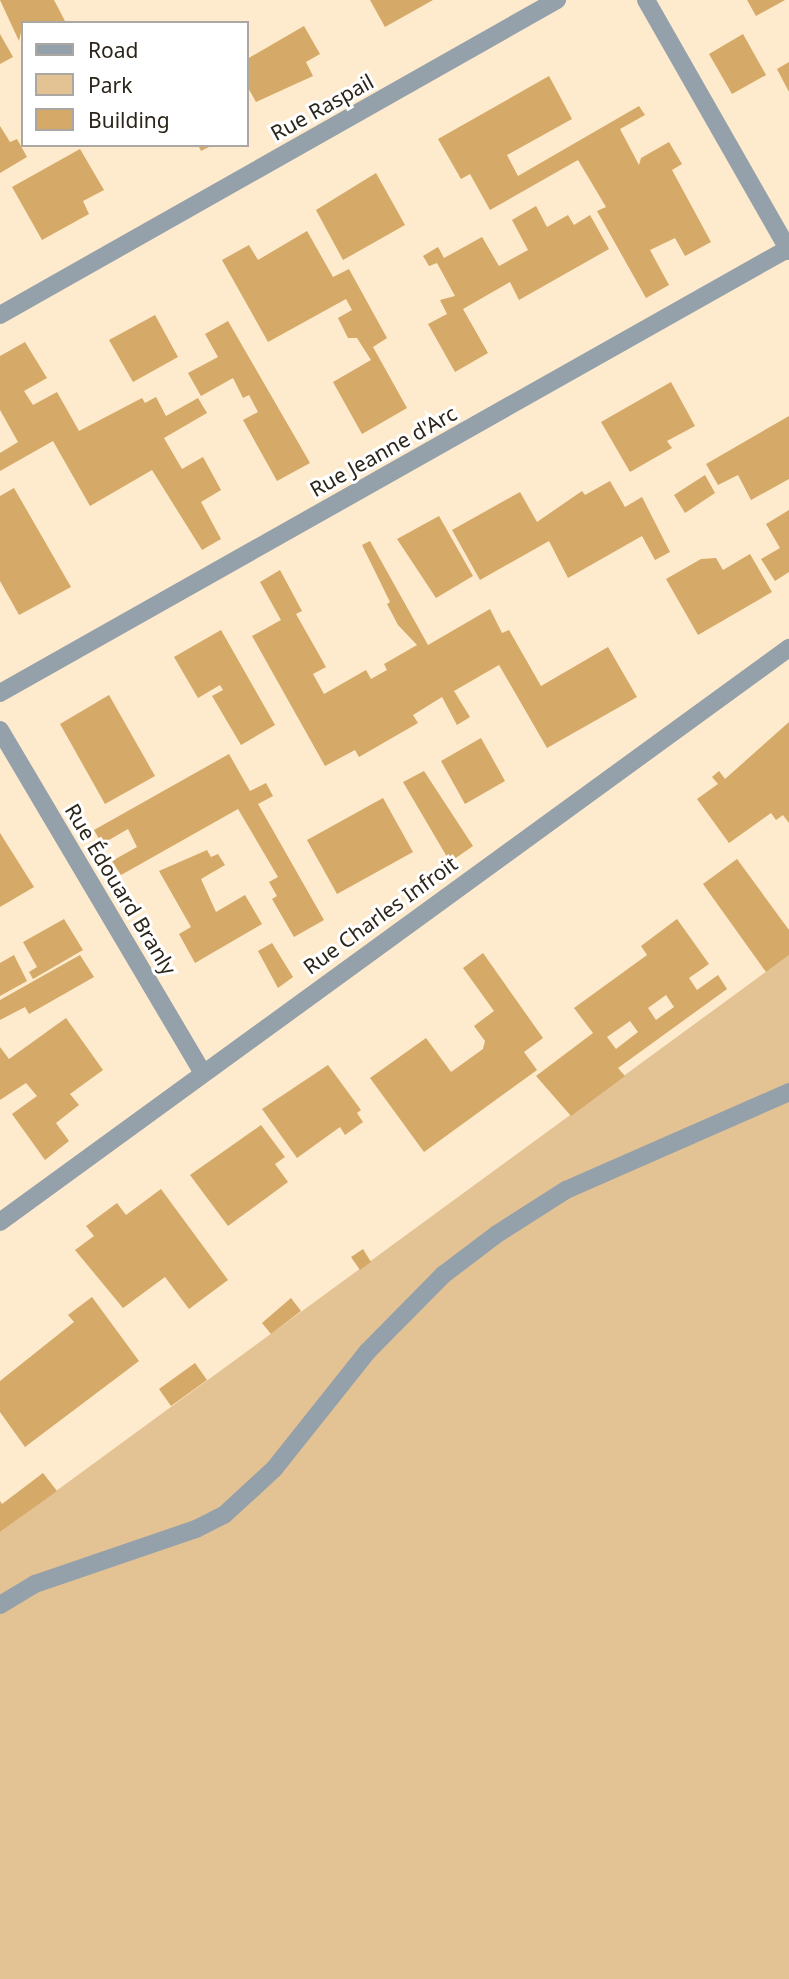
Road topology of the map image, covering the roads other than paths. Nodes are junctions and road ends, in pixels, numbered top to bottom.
1 (557, 0) edge
2 (646, 0) edge
3 (789, 249) edge
4 (0, 315) edge
5 (789, 648) edge
6 (0, 693) edge
7 (0, 730) edge
8 (202, 1072) junction
9 (789, 1092) edge
10 (0, 1222) edge
11 (0, 1605) edge

1 - 4 street, Rue Raspail
2 - 3 street
3 - 6 street, Rue Jeanne d'Arc
5 - 8 street, Rue Charles Infroit
7 - 8 street, Rue Édouard Branly
8 - 10 street, Rue Charles Infroit
9 - 11 street

